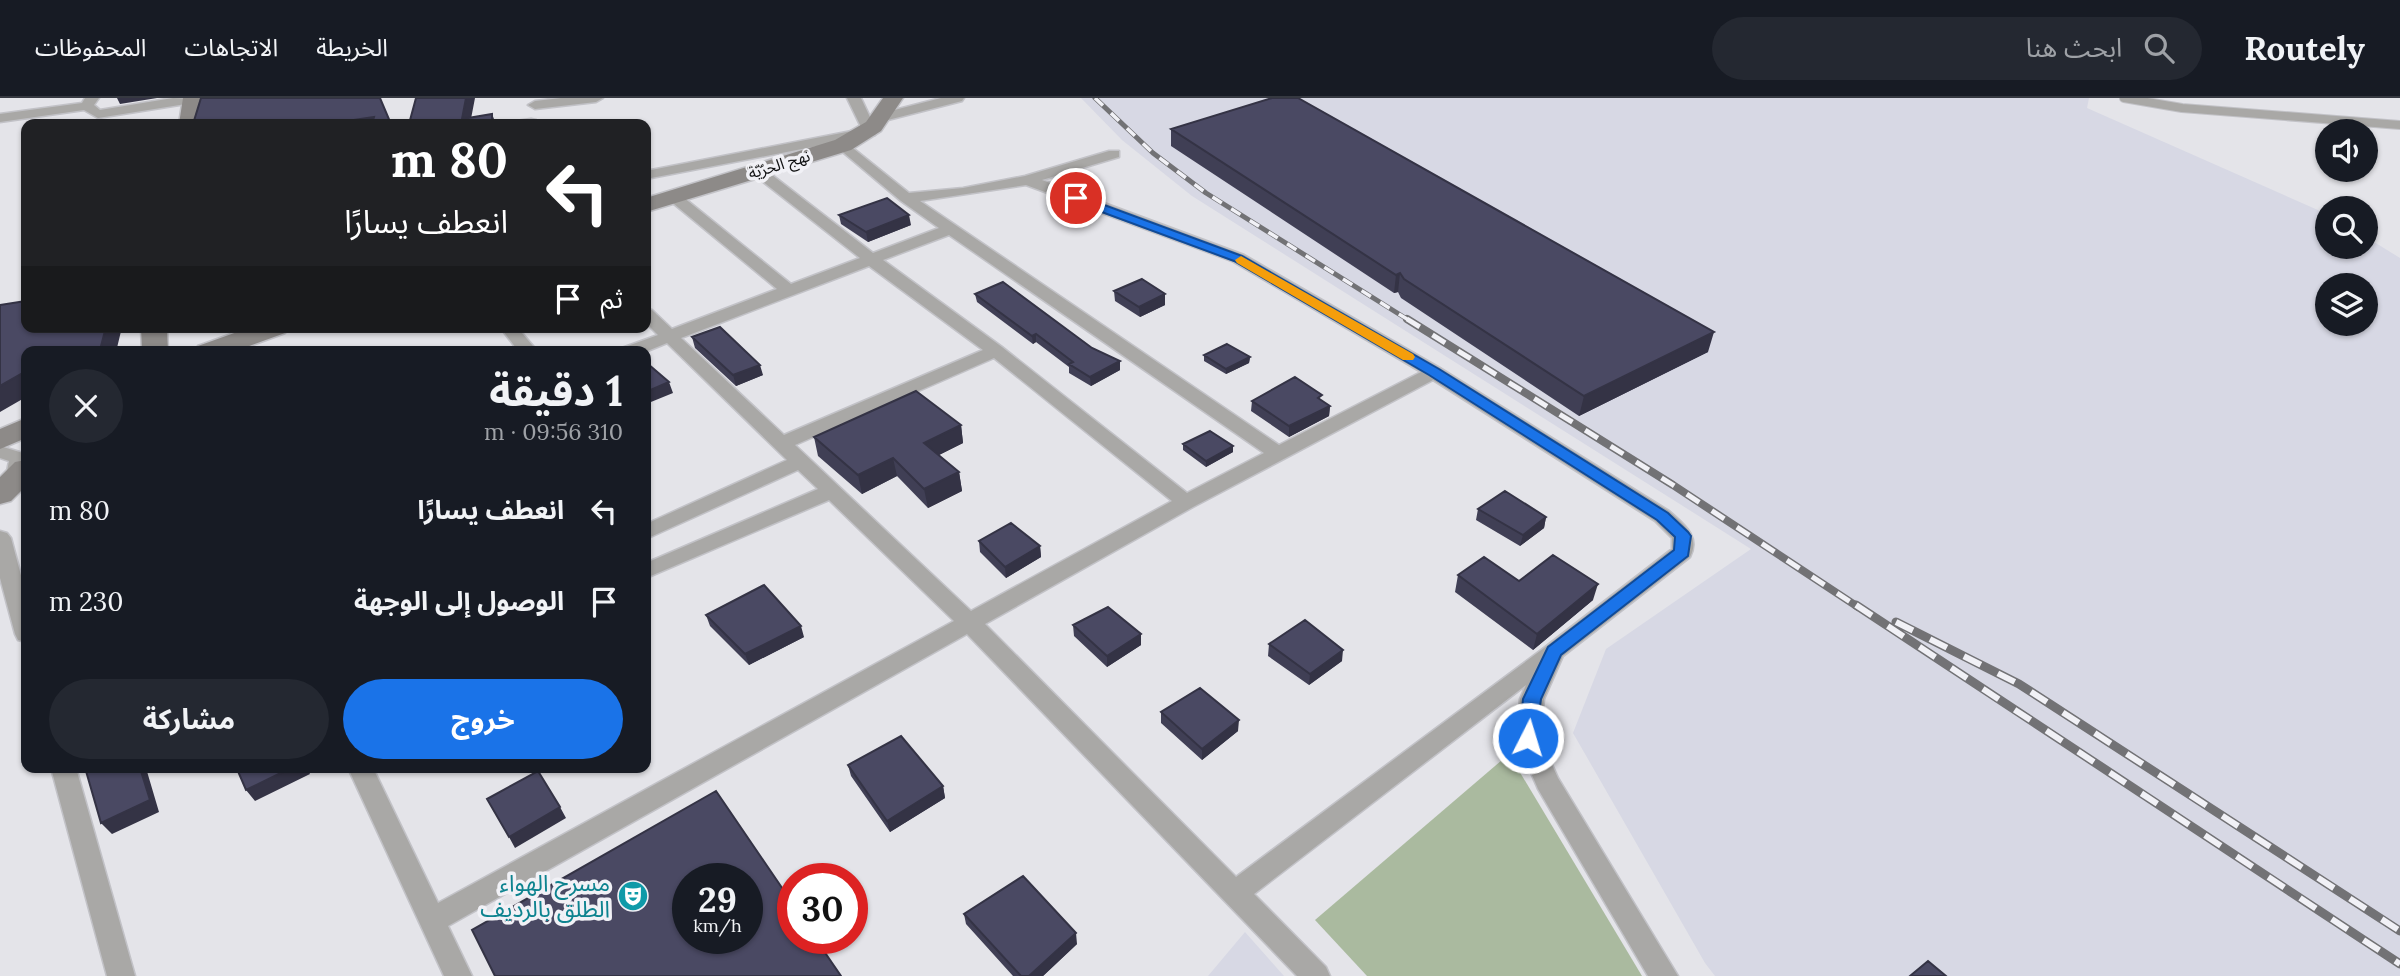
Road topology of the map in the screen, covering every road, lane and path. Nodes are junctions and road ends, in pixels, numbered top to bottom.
1 (596, 98) edge
2 (854, 98) edge
3 (957, 98) edge
4 (2124, 98) edge
5 (89, 102) edge
6 (535, 102) edge
7 (194, 108) edge
8 (882, 116) edge
9 (0, 118) edge
10 (530, 119) edge
11 (2400, 125) edge
12 (843, 145) junction
13 (1114, 154) dead end
14 (758, 171) junction
15 (651, 174) edge
16 (1027, 180) junction
17 (674, 196) junction
18 (906, 198) junction
19 (651, 203) edge
20 (951, 229) junction
21 (872, 260) junction
22 (789, 291) junction
23 (651, 319) edge
24 (260, 333) edge
25 (670, 336) junction
26 (226, 346) edge
27 (644, 346) edge
28 (996, 351) junction
29 (1434, 372) junction
30 (21, 430) edge
31 (0, 440) edge
32 (782, 443) junction
33 (0, 452) edge
34 (1279, 454) junction
35 (800, 462) junction
36 (14, 480) edge
37 (832, 491) junction
38 (1186, 502) junction
39 (651, 530) edge
40 (0, 538) edge
41 (651, 569) edge
42 (13, 588) edge
43 (21, 616) edge
44 (970, 623) junction
45 (1554, 651) junction
46 (64, 773) edge
47 (362, 773) edge
48 (1234, 894) junction
49 (433, 920) junction
50 (121, 976) edge
51 (458, 976) edge
52 (1316, 976) edge
53 (1664, 976) edge

1 - 6 street
2 - 8 street
3 - 8 street
4 - 11 lane
5 - 7 street
5 - 9 street
6 - 10 street
8 - 12 street, نهج الحرّيّة
8 - 15 street
12 - 14 street, نهج الحرّيّة
12 - 18 street
13 - 16 street
14 - 17 street, نهج الحرّيّة
14 - 21 street
16 - 18 street
16 - 29 street
17 - 19 street, نهج الحرّيّة
17 - 22 street
18 - 20 street
20 - 21 street
20 - 34 street
21 - 22 street
21 - 28 street
22 - 25 street
23 - 25 street
24 - 26 street
25 - 27 street
25 - 32 street
28 - 32 street
28 - 38 street
29 - 34 street
29 - 45 street
30 - 31 street
32 - 35 street
33 - 36 street
34 - 38 street
35 - 37 street
35 - 39 street
37 - 41 street
37 - 44 street
38 - 44 street
40 - 42 street
42 - 43 street
44 - 48 street
44 - 49 street
45 - 48 street
45 - 53 street
46 - 50 street
47 - 49 street
48 - 52 street
49 - 51 street

